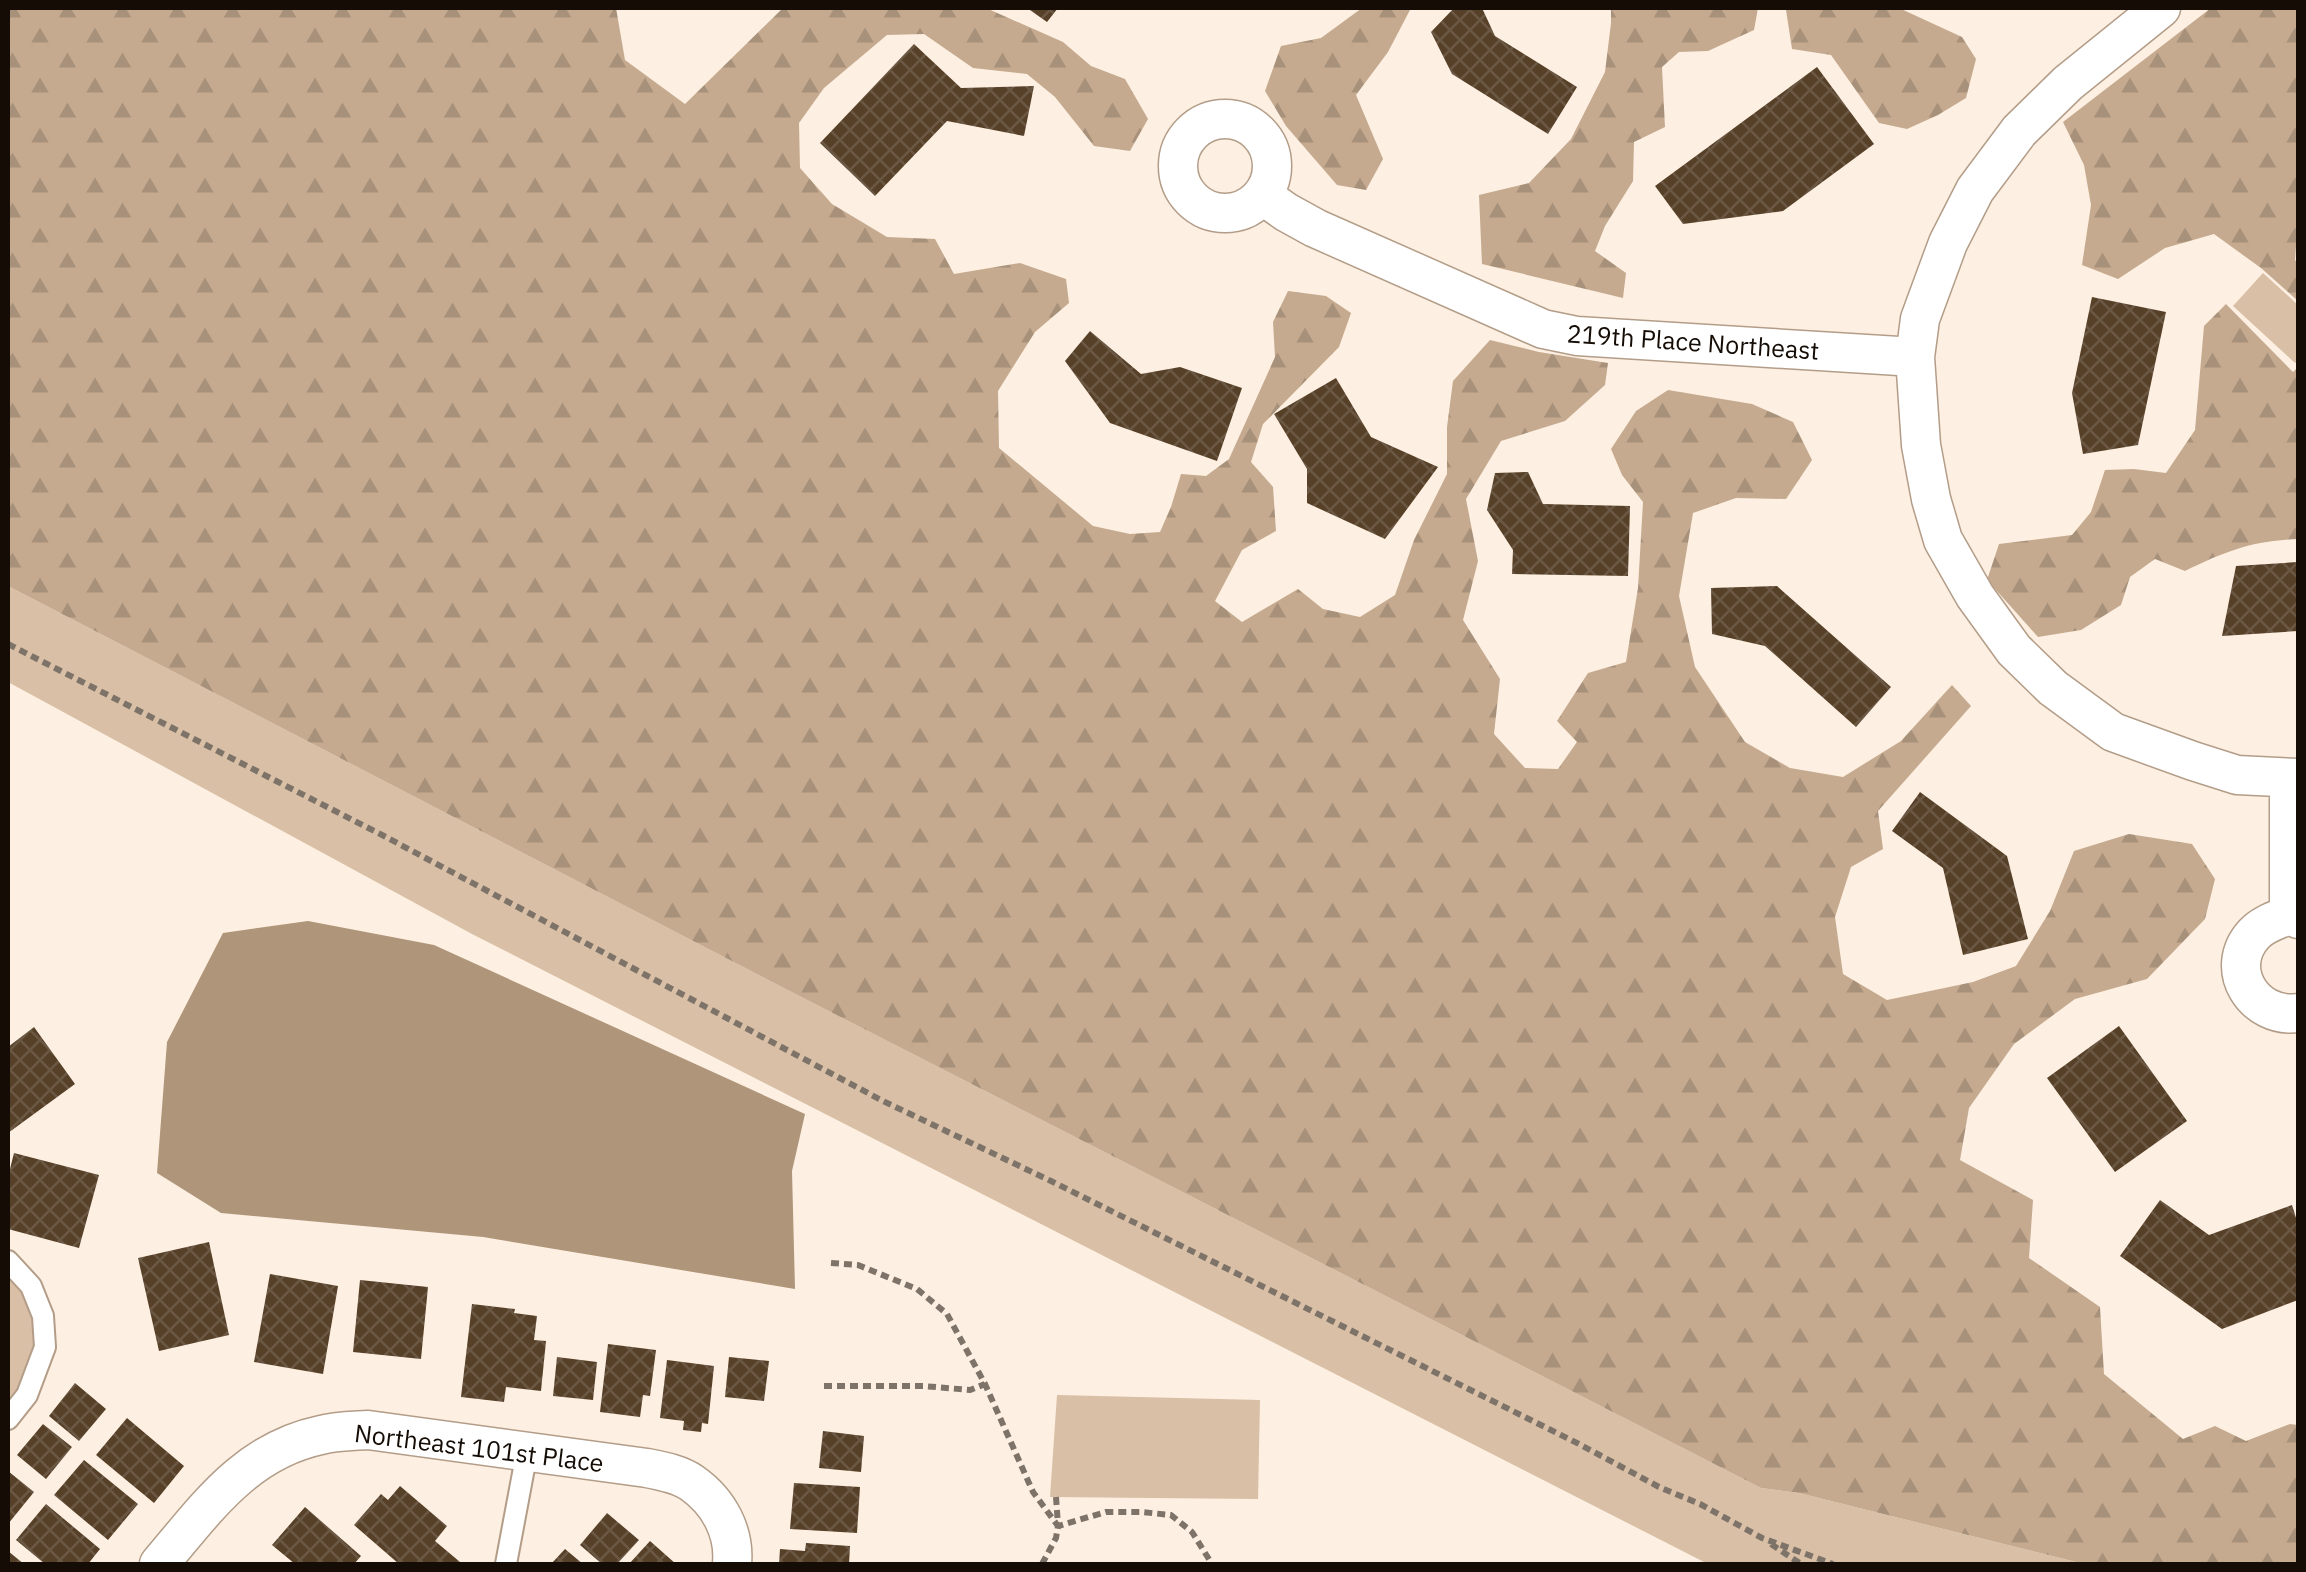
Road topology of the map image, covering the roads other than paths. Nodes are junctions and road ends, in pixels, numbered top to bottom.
1 (2161, 8) edge
2 (1262, 195) dead end
3 (1915, 357) junction
4 (2294, 778) edge
5 (2294, 917) edge
6 (2298, 1013) edge
7 (8, 1261) edge
8 (8, 1419) edge
9 (528, 1452) junction
10 (159, 1564) edge
11 (506, 1564) edge
12 (732, 1564) edge

1 - 3 street
2 - 3 street, 219th Place Northeast
3 - 4 street
4 - 5 street
5 - 6 street
7 - 8 lane
9 - 10 street, Northeast 101st Place
9 - 11 lane
9 - 12 street, Northeast 101st Place

